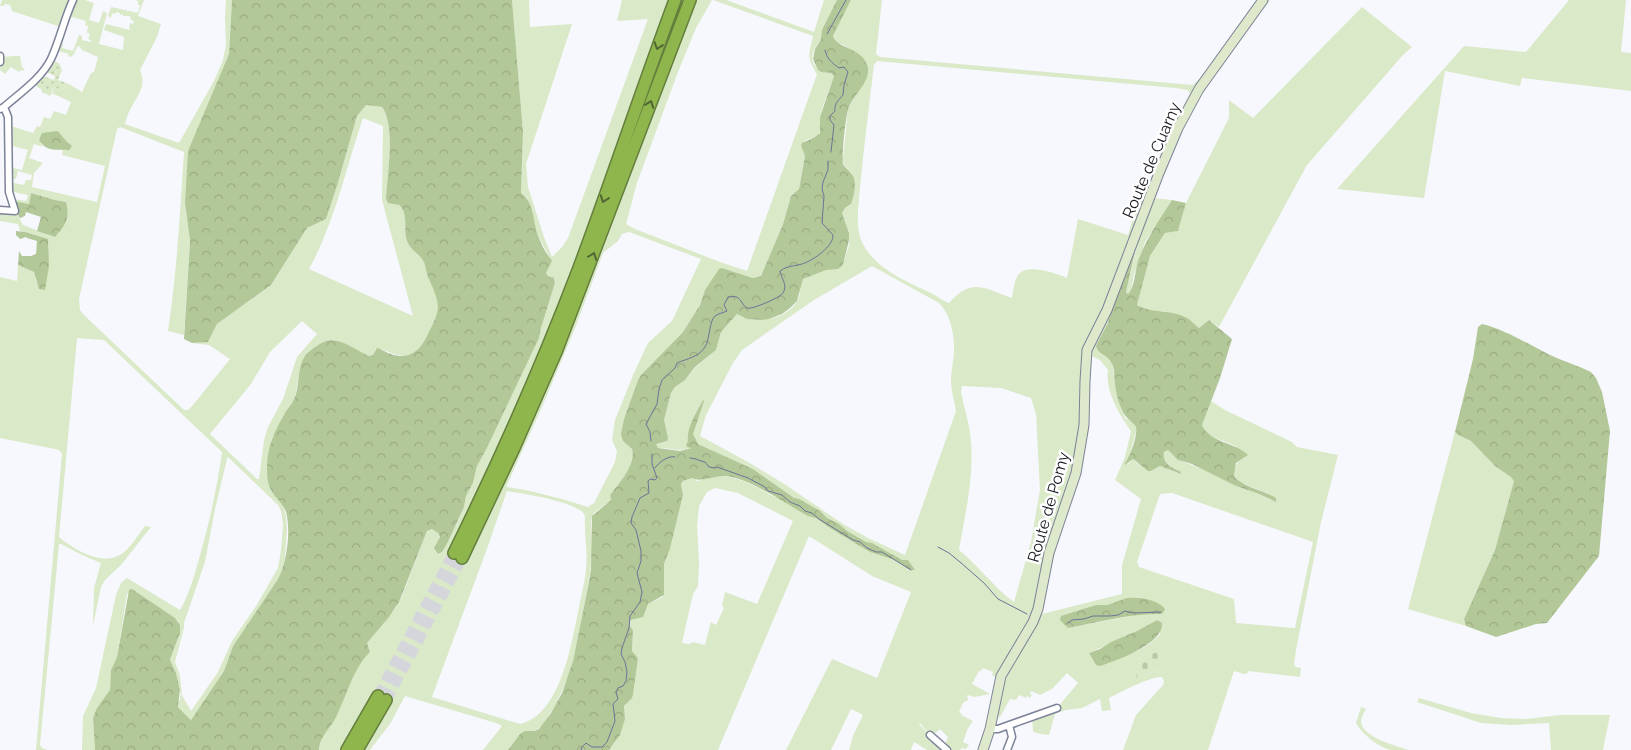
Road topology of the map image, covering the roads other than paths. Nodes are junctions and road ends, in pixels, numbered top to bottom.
1 (73, 0) edge
2 (674, 0) edge
3 (690, 0) edge
4 (1263, 0) edge
5 (2, 108) edge
6 (0, 210) edge
7 (1090, 344) joint
8 (1057, 708) dead end
9 (1009, 725) junction
10 (990, 729) junction
11 (930, 735) dead end
12 (347, 750) edge
13 (358, 750) edge
14 (947, 750) edge
15 (983, 750) edge
16 (1007, 750) edge

1 - 5 street
2 -> 3 highway
4 - 7 street, Route de Cuarny
5 - 6 street
7 - 10 street, Route de Pomy
8 - 9 street
9 - 10 street
9 - 16 street
10 - 15 street, Route de Pomy
11 - 14 street
12 - 13 highway

